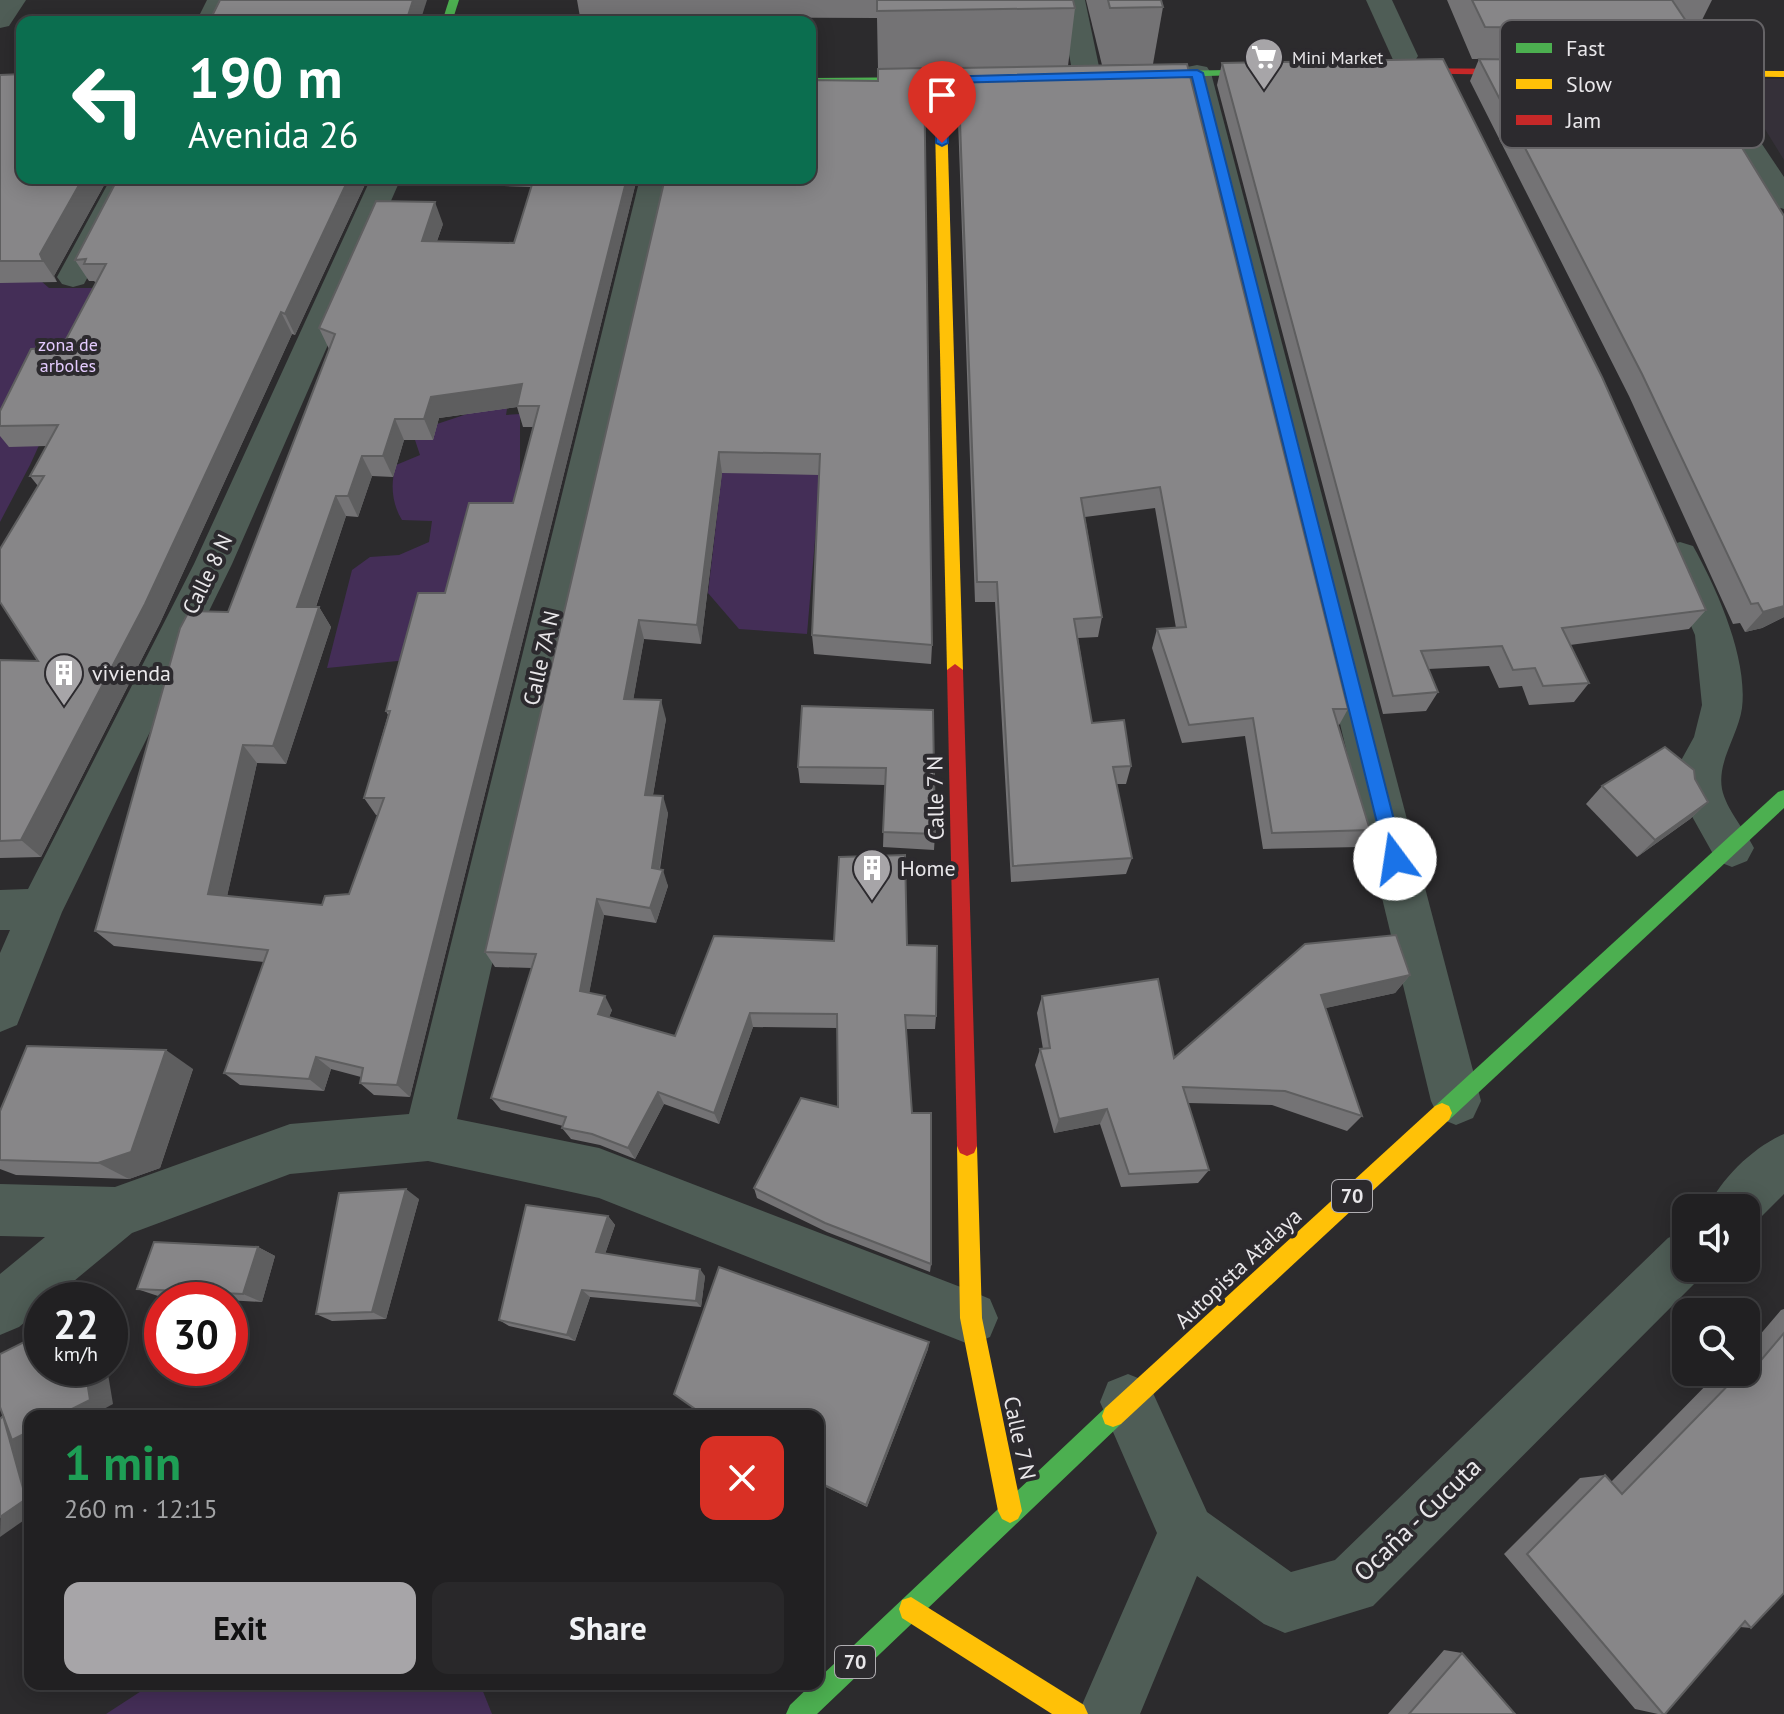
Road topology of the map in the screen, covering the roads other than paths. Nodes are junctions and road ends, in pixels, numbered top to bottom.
1 (13, 0) edge
2 (1072, 0) edge
3 (1379, 0) edge
4 (0, 20) edge
5 (1404, 56) edge
6 (1367, 71) edge
7 (1290, 72) edge
8 (1197, 73) junction
9 (1095, 76) joint
10 (1500, 79) edge
11 (816, 81) edge
12 (1750, 148) edge
13 (123, 184) edge
14 (383, 184) edge
15 (654, 184) edge
16 (1784, 200) edge
17 (73, 277) dead end
18 (1665, 523) edge
19 (1784, 797) edge
20 (1756, 834) edge
21 (20, 910) edge
22 (0, 1010) edge
23 (1456, 1101) junction
24 (428, 1137) junction
25 (1784, 1159) edge
26 (1748, 1194) edge
27 (0, 1210) edge
28 (115, 1213) junction
29 (1672, 1270) edge
30 (0, 1308) edge
31 (971, 1318) junction
32 (1128, 1402) junction
33 (1010, 1511) junction
34 (1186, 1533) junction
35 (911, 1609) junction
36 (799, 1714) edge
37 (1075, 1714) edge
38 (1109, 1714) edge

1 - 4 street
2 - 9 street
3 - 5 street
6 - 10 street
7 - 8 street
8 - 9 street
8 - 23 street
11 - 31 street, Calle 7 N
12 - 16 street
13 - 17 street
14 - 21 street, Calle 8 N
15 - 24 street, Calle 7A N
18 - 20 street
19 - 20 street, Autopista Atalaya / 70
20 - 23 street, Autopista Atalaya / 70
21 - 22 street, Calle 8 N
23 - 32 street, Autopista Atalaya / 70
24 - 28 street
24 - 31 street
25 - 26 street
27 - 28 street
28 - 30 street
29 - 34 street, Ocaña - Cucuta
31 - 33 street, Calle 7 N
32 - 33 street, Autopista Atalaya / 70
32 - 34 street
33 - 35 street, Autopista Atalaya / 70
34 - 38 street
35 - 36 street, Autopista Atalaya / 70
35 - 37 street

